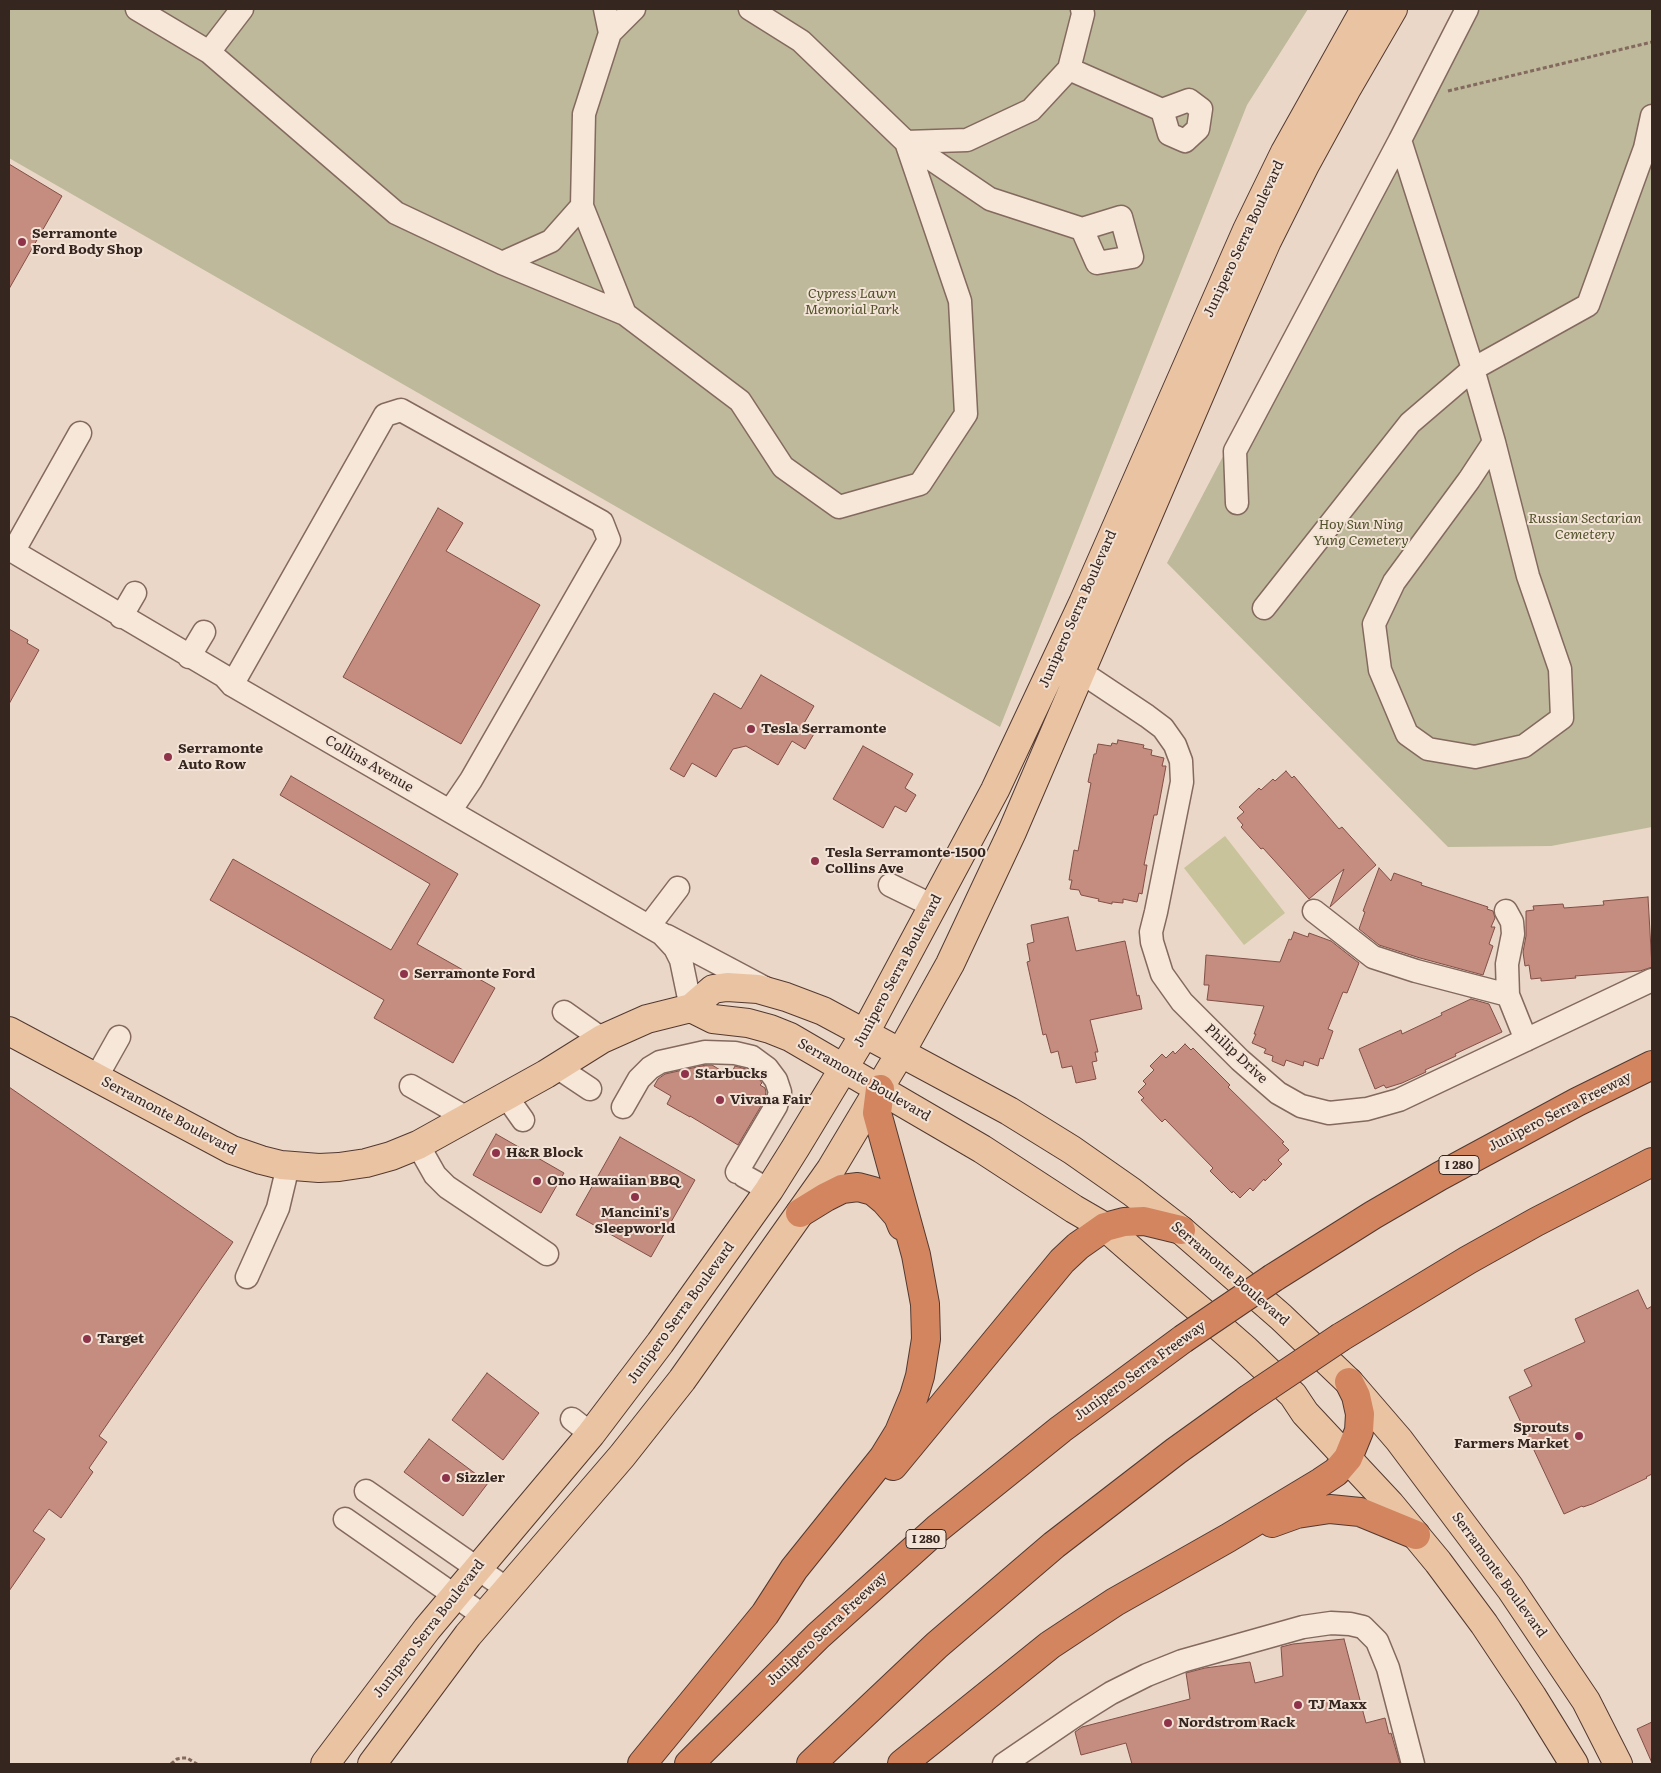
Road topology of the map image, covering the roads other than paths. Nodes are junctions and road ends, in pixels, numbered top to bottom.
1 (137, 9) edge
2 (242, 9) edge
3 (604, 9) edge
4 (634, 9) edge
5 (750, 9) edge
6 (1082, 9) edge
7 (1365, 9) edge
8 (1393, 9) edge
9 (1467, 9) edge
10 (610, 33) junction
11 (209, 52) junction
12 (1070, 69) junction
13 (1162, 110) dead end
14 (1652, 116) edge
15 (1400, 140) junction
16 (906, 142) junction
17 (582, 206) junction
18 (1082, 229) dead end
19 (502, 263) junction
20 (625, 314) junction
21 (1473, 369) junction
22 (80, 433) dead end
23 (1494, 442) junction
24 (1237, 503) dead end
25 (11, 551) edge
26 (135, 593) dead end
27 (1264, 608) dead end
28 (121, 617) junction
29 (204, 632) dead end
30 (190, 657) junction
31 (1081, 672) junction
32 (232, 685) junction
33 (450, 811) junction
34 (890, 885) dead end
35 (678, 888) dead end
36 (933, 906) junction
37 (1314, 911) dead end
38 (1506, 911) dead end
39 (656, 930) junction
40 (1652, 980) edge
41 (777, 994) junction
42 (1508, 995) junction
43 (691, 1008) junction
44 (564, 1012) dead end
45 (865, 1033) junction
46 (10, 1034) edge
47 (119, 1037) dead end
48 (602, 1039) junction
49 (1526, 1040) junction
50 (901, 1052) junction
51 (1652, 1065) edge
52 (557, 1067) junction
53 (844, 1069) junction
54 (96, 1078) junction
55 (411, 1086) dead end
56 (590, 1088) dead end
57 (880, 1089) junction
58 (506, 1096) junction
59 (623, 1107) dead end
60 (467, 1118) junction
61 (523, 1120) dead end
62 (418, 1145) junction
63 (1652, 1162) edge
64 (288, 1166) junction
65 (769, 1190) junction
66 (800, 1214) junction
67 (1105, 1227) junction
68 (1181, 1230) junction
69 (547, 1254) dead end
70 (920, 1271) junction
71 (247, 1277) dead end
72 (1349, 1382) junction
73 (1348, 1458) junction
74 (366, 1491) dead end
75 (345, 1519) dead end
76 (1416, 1535) junction
77 (1228, 1538) junction
78 (477, 1568) junction
79 (507, 1589) junction
80 (454, 1595) junction
81 (765, 1614) junction
82 (484, 1616) junction
83 (1568, 1757) edge
84 (325, 1764) edge
85 (372, 1764) edge
86 (642, 1764) edge
87 (690, 1764) edge
88 (811, 1764) edge
89 (902, 1764) edge
90 (1004, 1764) edge
91 (1413, 1764) edge
92 (1618, 1764) edge

1 - 11 street
2 - 11 street
3 - 10 street
4 - 10 street
5 - 16 street
6 - 12 street
7 - 36 main road, Junipero Serra Boulevard
8 - 31 main road, Junipero Serra Boulevard
9 - 15 street
10 - 17 street
11 - 19 street
12 - 13 street
12 - 16 street
14 - 21 street
15 - 21 street
15 - 24 street
16 - 18 street
16 - 20 street
17 - 19 street
17 - 20 street
19 - 20 street
21 - 23 street
21 - 27 street
22 - 25 street
23 - 23 street
25 - 28 street, Collins Avenue
26 - 28 street
28 - 30 street, Collins Avenue
29 - 30 street
30 - 32 street, Collins Avenue
31 - 49 street, Philip Drive
31 - 50 main road, Junipero Serra Boulevard
32 - 33 street, Collins Avenue
32 - 33 street
33 - 39 street, Collins Avenue
34 - 36 street
35 - 39 street
36 - 45 main road, Junipero Serra Boulevard
37 - 42 street
38 - 42 street
39 - 41 street
39 - 43 street, Collins Avenue
40 - 49 street, Philip Drive
41 - 43 main road, Serramonte Boulevard
41 - 45 main road, Serramonte Boulevard
42 - 49 street
43 - 48 main road, Serramonte Boulevard
43 - 53 main road, Serramonte Boulevard
44 - 48 street
45 - 50 main road, Serramonte Boulevard
45 - 53 main road, Junipero Serra Boulevard
46 - 54 main road, Serramonte Boulevard
47 - 54 street
48 - 52 main road, Serramonte Boulevard
50 - 57 main road, Junipero Serra Boulevard
50 - 68 main road, Serramonte Boulevard
51 - 87 highway, Junipero Serra Freeway / I 280, bridge
52 - 56 street
52 - 58 main road, Serramonte Boulevard
53 - 57 main road, Serramonte Boulevard
53 - 65 main road, Junipero Serra Boulevard
54 - 64 main road, Serramonte Boulevard
55 - 60 street
57 - 66 main road, Junipero Serra Boulevard
57 - 67 main road, Serramonte Boulevard
57 - 70 highway
58 - 60 main road, Serramonte Boulevard
58 - 61 street
59 - 65 street
60 - 62 main road, Serramonte Boulevard
62 - 64 main road, Serramonte Boulevard
62 - 69 street
63 - 88 highway, bridge
64 - 71 street
65 - 78 main road, Junipero Serra Boulevard
66 - 70 highway
66 - 79 main road, Junipero Serra Boulevard
67 - 68 highway
67 - 73 main road, Serramonte Boulevard
67 - 81 highway
68 - 72 main road, Serramonte Boulevard
70 - 81 highway
72 - 73 highway
72 - 92 main road, Serramonte Boulevard
73 - 76 main road, Serramonte Boulevard
73 - 77 highway
74 - 78 street
75 - 80 street
76 - 77 highway
76 - 83 main road, Serramonte Boulevard
77 - 89 highway
78 - 79 street
78 - 80 main road, Junipero Serra Boulevard
79 - 82 main road, Junipero Serra Boulevard
80 - 82 street
80 - 84 main road, Junipero Serra Boulevard
81 - 86 highway
82 - 85 main road, Junipero Serra Boulevard
90 - 91 street

